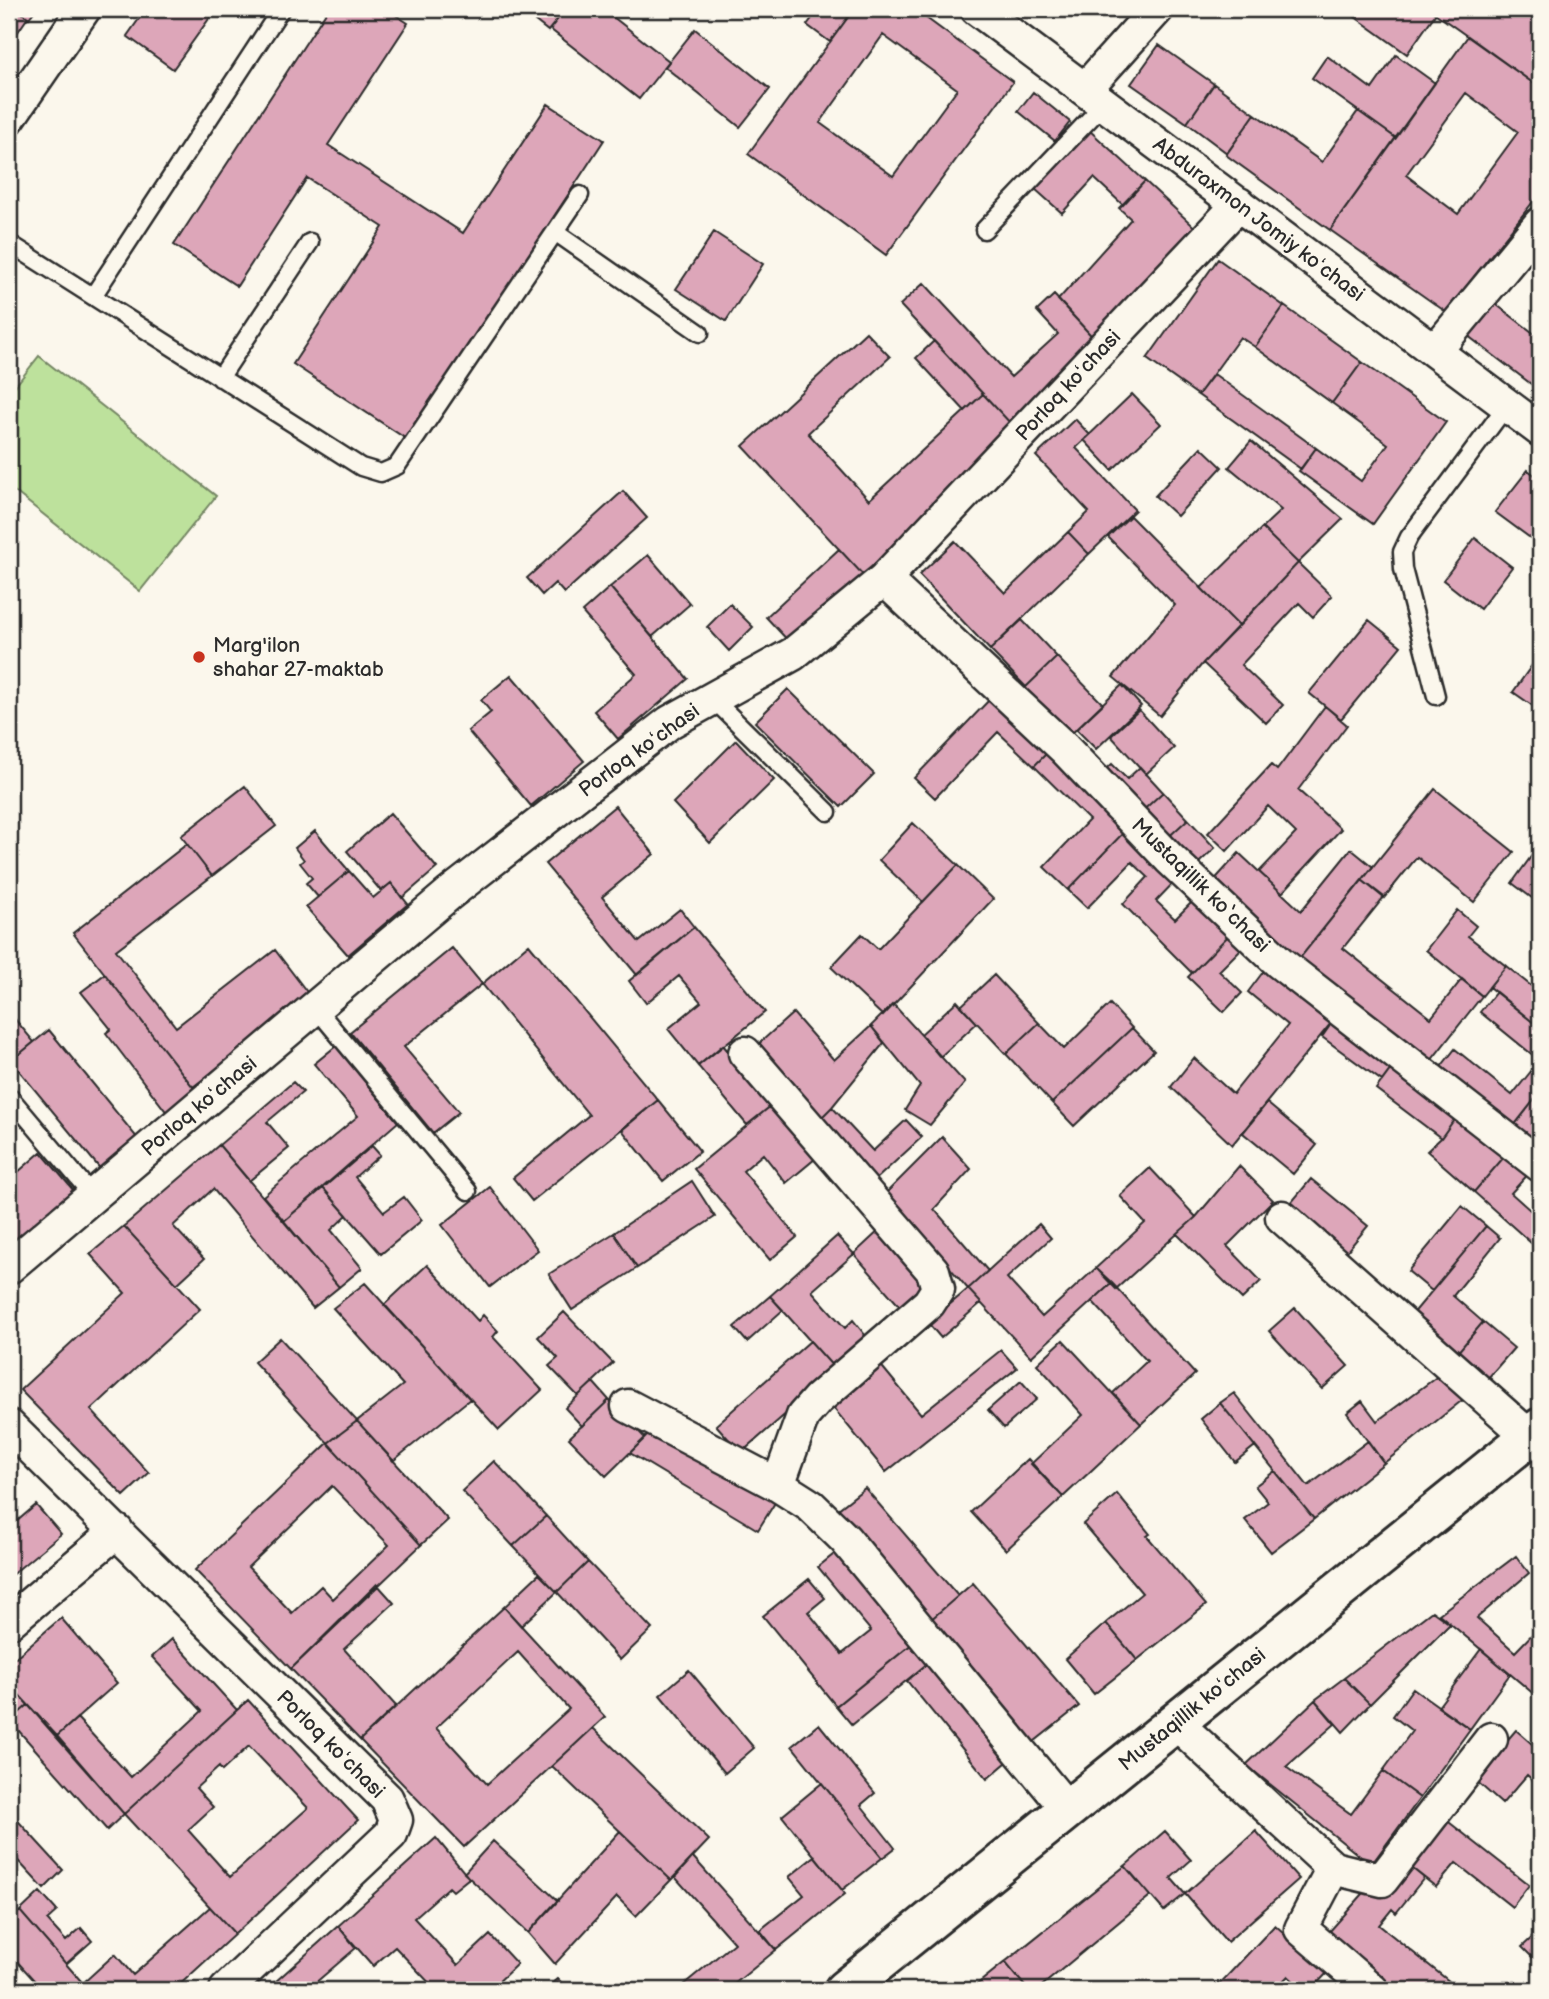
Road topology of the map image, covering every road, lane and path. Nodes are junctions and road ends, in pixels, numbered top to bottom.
1 (84, 9) edge
2 (281, 9) edge
3 (977, 9) edge
4 (1157, 9) edge
5 (1095, 96) junction
6 (10, 115) edge
7 (580, 195) dead end
8 (1239, 204) junction
9 (1540, 224) edge
10 (984, 230) dead end
11 (555, 232) junction
12 (310, 242) dead end
13 (9, 243) edge
14 (93, 296) junction
15 (700, 334) dead end
16 (1435, 351) junction
17 (220, 377) junction
18 (1507, 405) junction
19 (1540, 430) edge
20 (884, 579) junction
21 (1436, 696) dead end
22 (712, 698) junction
23 (828, 812) dead end
24 (315, 1007) junction
25 (745, 1053) dead end
26 (9, 1096) edge
27 (1540, 1165) edge
28 (468, 1191) dead end
29 (93, 1196) junction
30 (1282, 1217) dead end
31 (9, 1268) edge
32 (628, 1406) dead end
33 (9, 1426) edge
34 (1535, 1432) edge
35 (778, 1485) junction
36 (117, 1531) junction
37 (9, 1622) edge
38 (1175, 1722) junction
39 (1491, 1739) dead end
40 (1068, 1810) junction
41 (1333, 1868) junction
42 (226, 1990) edge
43 (844, 1990) edge
44 (1371, 1990) edge

1 - 6 street
2 - 14 lane
3 - 5 street, Abduraxmon Jomiy koʻchasi
4 - 5 street
5 - 8 street, Abduraxmon Jomiy koʻchasi
5 - 10 lane
7 - 11 lane
8 - 16 street, Abduraxmon Jomiy koʻchasi
8 - 20 street, Porloq koʻchasi
9 - 16 street
11 - 15 lane
11 - 17 lane
12 - 17 lane
13 - 14 lane
14 - 17 lane
16 - 18 street, Abduraxmon Jomiy koʻchasi
18 - 19 street, Abduraxmon Jomiy koʻchasi
18 - 21 lane
20 - 22 street, Porloq koʻchasi
20 - 27 street, Mustaqillik ko‘chasi
22 - 23 lane
22 - 24 street, Porloq koʻchasi
24 - 28 lane
24 - 29 street, Porloq koʻchasi
25 - 35 street
26 - 29 lane
29 - 31 street, Porloq koʻchasi
30 - 34 street
32 - 35 street
33 - 36 street, Porloq koʻchasi
34 - 38 main road, Mustaqillik koʻchasi
35 - 40 street
36 - 37 street
36 - 42 street, Porloq koʻchasi
38 - 40 main road, Mustaqillik koʻchasi
38 - 41 street
39 - 41 street
40 - 43 main road, Mustaqillik koʻchasi
41 - 44 street

